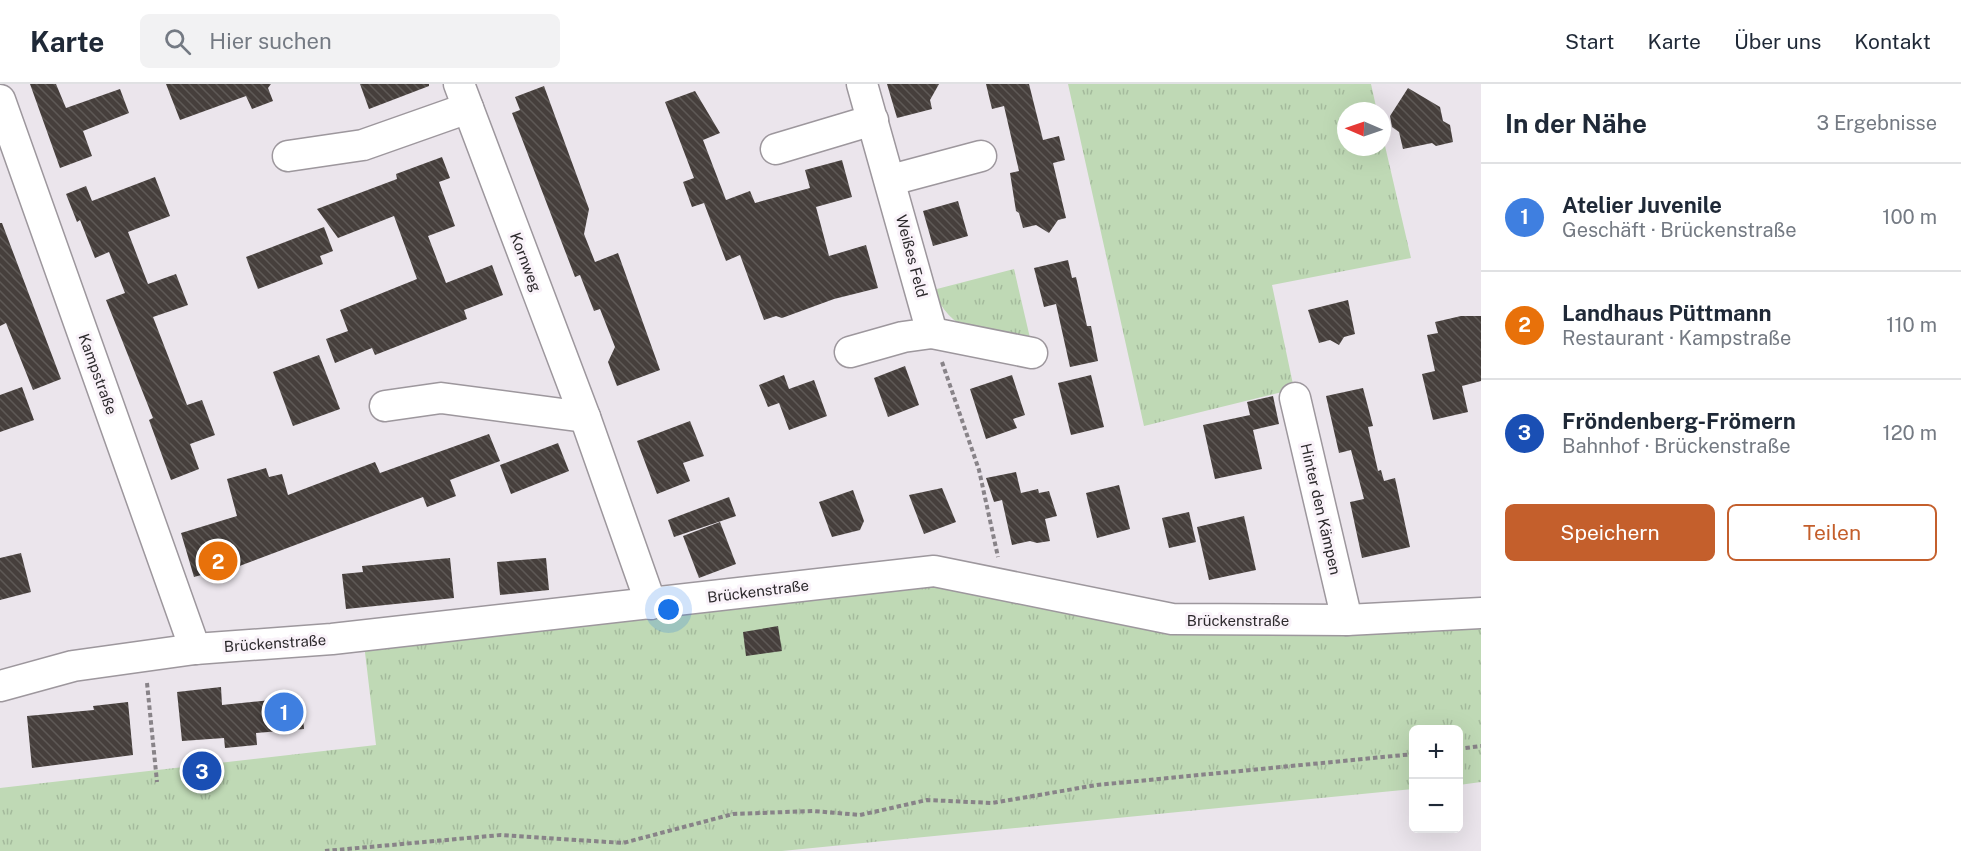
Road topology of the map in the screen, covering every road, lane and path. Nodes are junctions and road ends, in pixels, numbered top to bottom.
1 (862, 84) edge
2 (464, 96) edge
3 (0, 100) edge
4 (873, 120) junction
5 (776, 149) dead end
6 (288, 156) dead end
7 (981, 156) dead end
8 (891, 180) junction
9 (933, 333) junction
10 (850, 352) dead end
11 (1032, 353) dead end
12 (1295, 398) dead end
13 (385, 406) dead end
14 (585, 417) junction
15 (1004, 585) junction
16 (651, 604) junction
17 (1481, 613) edge
18 (1347, 620) junction
19 (195, 649) junction
20 (144, 658) junction
21 (0, 686) edge
22 (1481, 746) edge
23 (1463, 748) edge
24 (1409, 754) edge
25 (157, 782) dead end
26 (325, 851) edge

1 - 4 street, Weißes Feld
2 - 6 street, Kornweg
2 - 14 street, Kornweg
3 - 19 street, Kampstraße
4 - 5 street
4 - 8 street, Weißes Feld
7 - 8 street
8 - 9 street, Weißes Feld
9 - 10 street
9 - 11 street
9 - 15 path
12 - 18 street, Hinter den Kämpen
13 - 14 street
14 - 16 street, Kornweg
15 - 16 street, Brückenstraße
15 - 18 street, Brückenstraße
16 - 19 street, Brückenstraße
17 - 18 street, Brückenstraße
19 - 20 street, Brückenstraße
20 - 21 street, Brückenstraße
20 - 25 path
22 - 23 path
24 - 26 path

